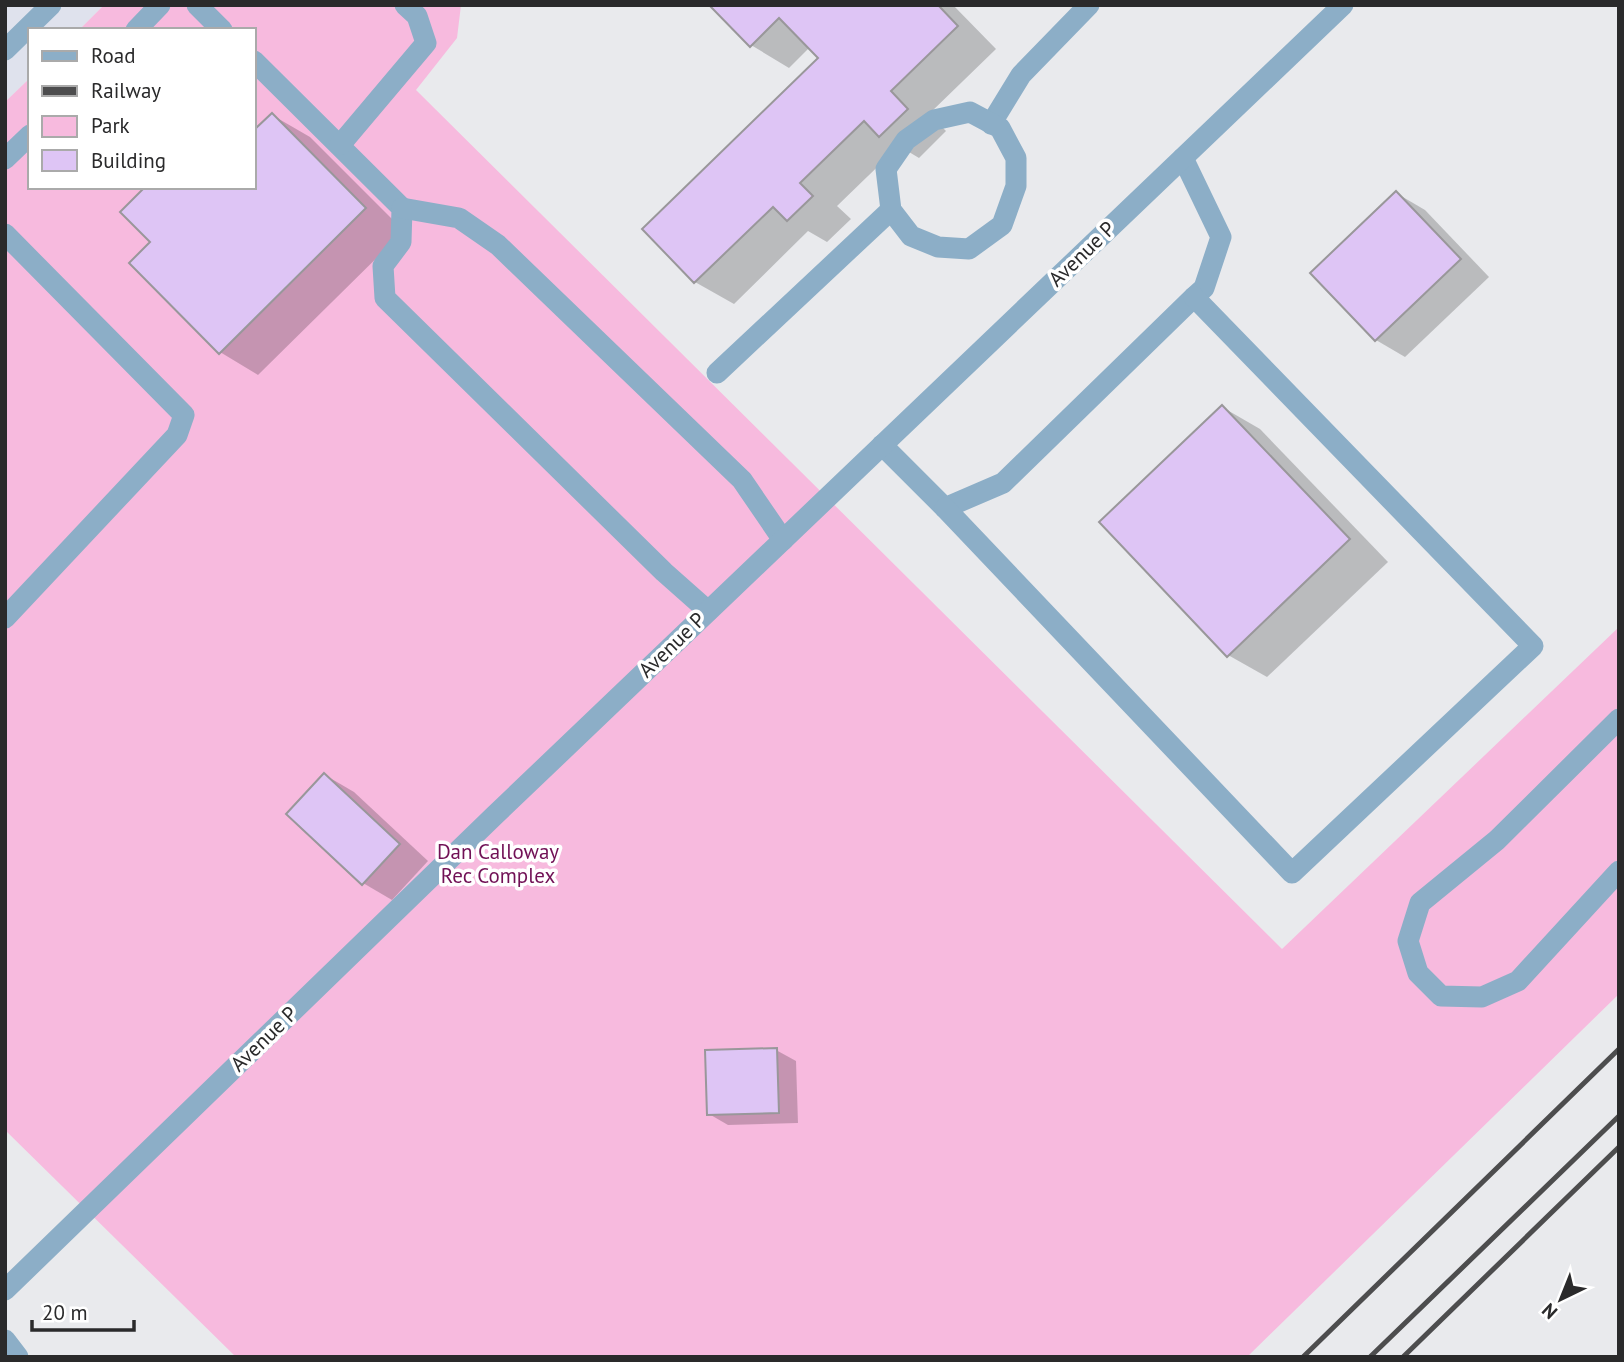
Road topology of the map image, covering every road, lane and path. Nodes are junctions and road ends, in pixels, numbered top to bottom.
1 (51, 5) edge
2 (160, 5) edge
3 (197, 5) edge
4 (405, 5) edge
5 (1089, 5) edge
6 (1343, 5) edge
7 (137, 28) edge
8 (220, 28) edge
9 (5, 50) edge
10 (256, 63) edge
11 (991, 124) junction
12 (28, 137) edge
13 (340, 145) junction
14 (1183, 158) junction
15 (5, 159) edge
16 (402, 208) junction
17 (891, 210) junction
18 (5, 234) edge
19 (1194, 297) junction
20 (717, 373) dead end
21 (882, 445) junction
22 (945, 508) junction
23 (783, 540) junction
24 (708, 611) junction
25 (5, 618) edge
26 (1619, 719) edge
27 (1619, 871) edge
28 (5, 1290) edge
29 (5, 1340) edge
30 (19, 1357) edge

1 - 9 street
2 - 7 street
3 - 8 street
4 - 13 street
5 - 11 street
6 - 14 street, Avenue P
10 - 13 street
11 - 17 street
11 - 17 street
12 - 15 street
13 - 16 street
14 - 19 street
14 - 21 street, Avenue P
16 - 23 street
16 - 24 street
17 - 20 street
18 - 25 street
19 - 22 street
19 - 22 street
21 - 22 street
21 - 23 street, Avenue P
23 - 24 street, Avenue P
24 - 28 street, Avenue P
26 - 27 street
29 - 30 street

